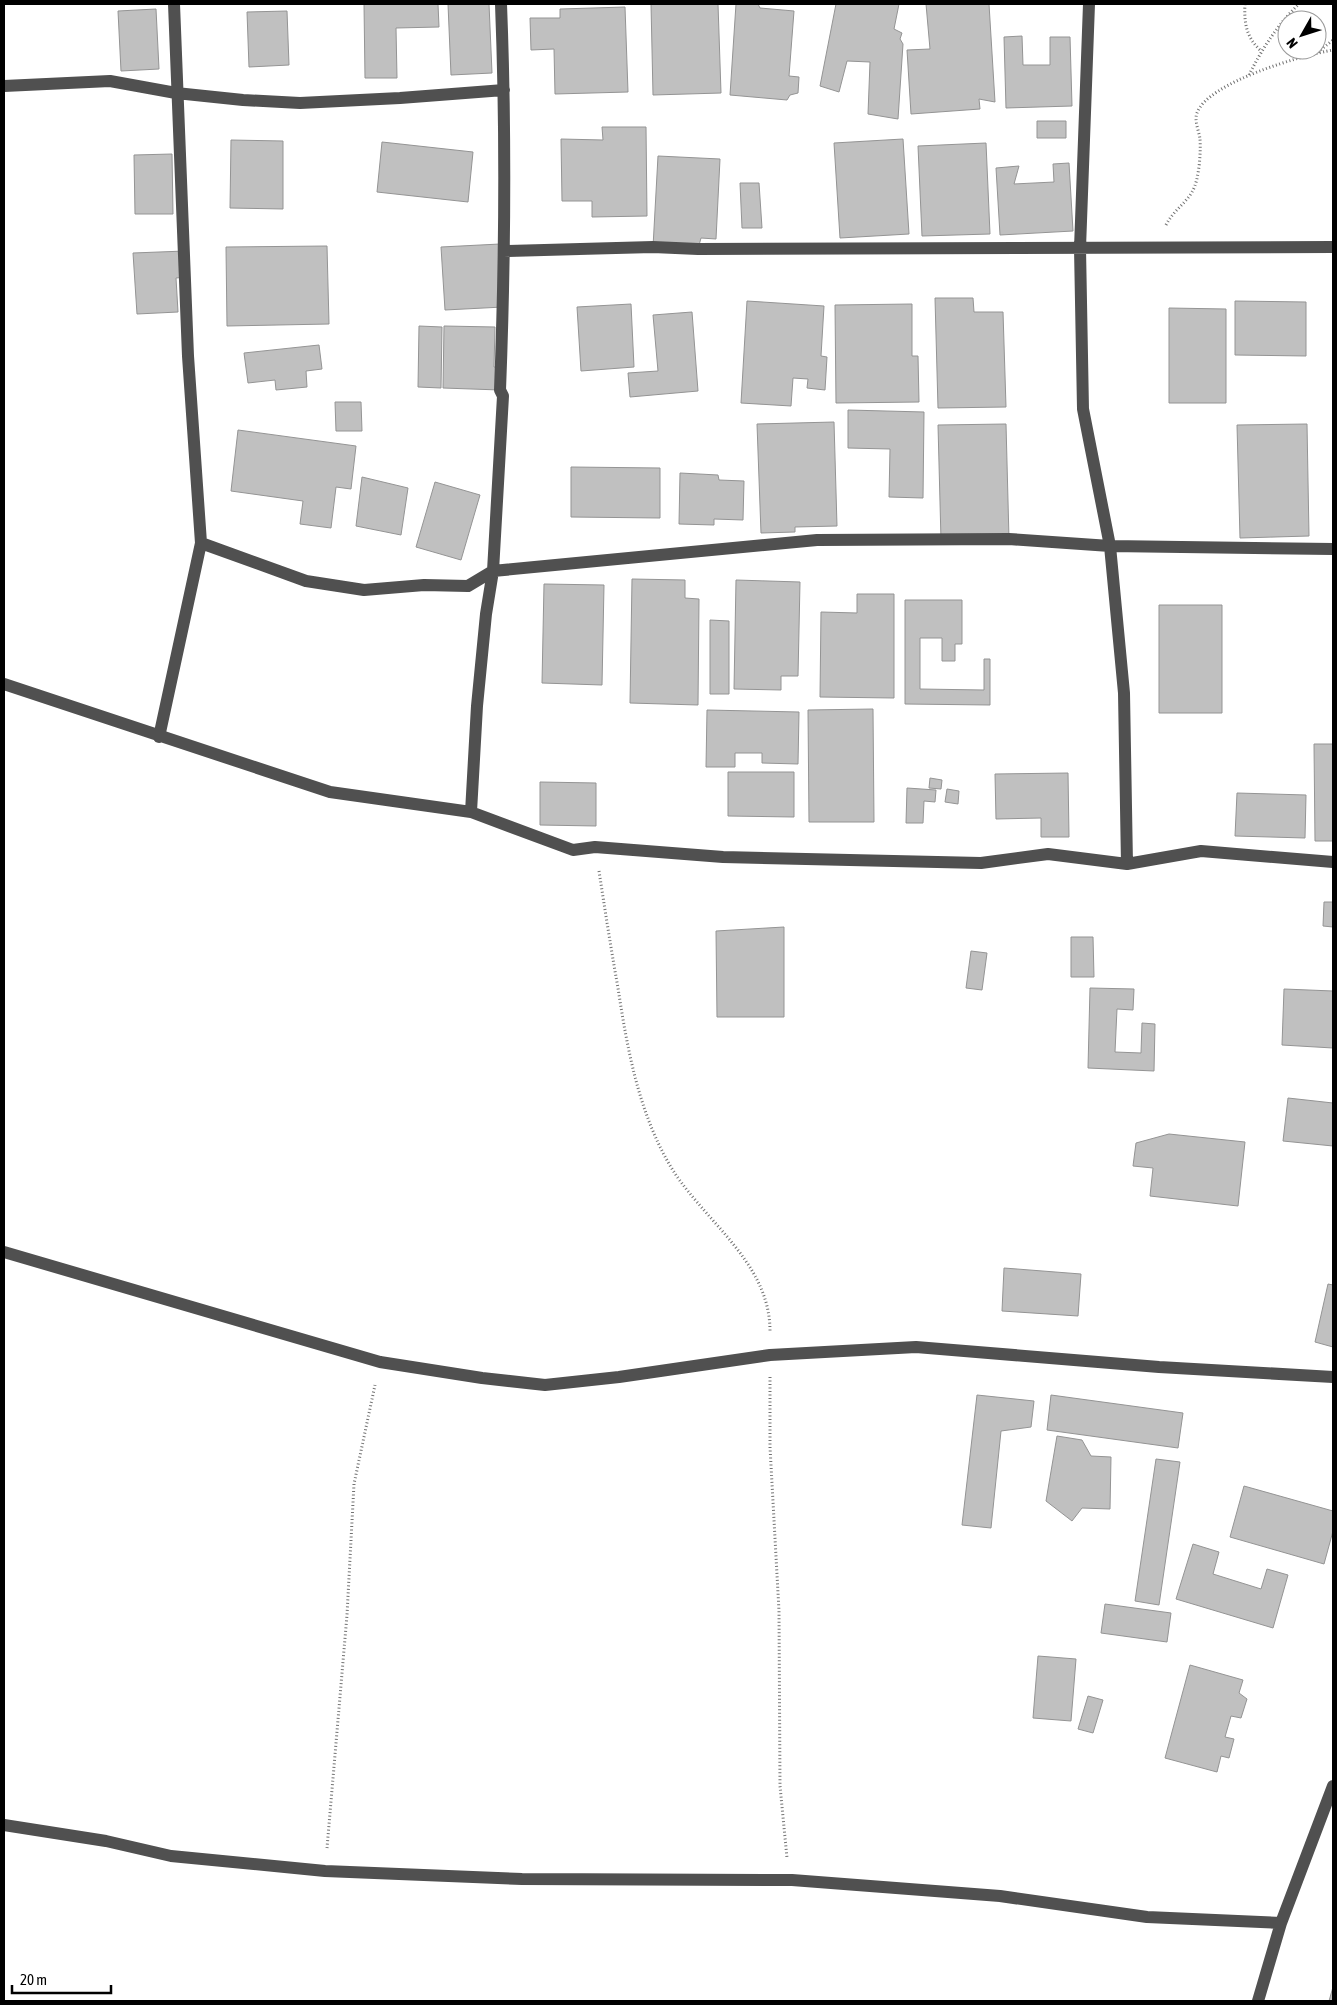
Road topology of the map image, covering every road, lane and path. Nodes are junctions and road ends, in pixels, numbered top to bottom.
1 (174, 4) edge
2 (500, 4) edge
3 (1089, 4) edge
4 (1245, 4) edge
5 (1299, 4) edge
6 (1261, 51) junction
7 (1296, 60) edge
8 (1248, 75) junction
9 (4, 86) edge
10 (504, 90) junction
11 (176, 93) junction
12 (1163, 247) junction
13 (1333, 247) edge
14 (1080, 248) junction
15 (504, 251) junction
16 (200, 543) junction
17 (1110, 546) junction
18 (1333, 549) edge
19 (493, 570) junction
20 (4, 684) edge
21 (160, 737) junction
22 (470, 812) junction
23 (595, 847) junction
24 (1333, 862) edge
25 (1126, 864) junction
26 (4, 1252) edge
27 (770, 1355) junction
28 (380, 1362) junction
29 (1333, 1377) edge
30 (1333, 1786) edge
31 (4, 1825) edge
32 (325, 1871) junction
33 (792, 1880) junction
34 (1281, 1923) junction
35 (1258, 2001) edge

1 - 11 street
2 - 10 street
3 - 14 street
4 - 6 path
5 - 6 path
6 - 8 path
7 - 8 path
8 - 12 path
9 - 11 street
10 - 11 street
10 - 15 street
11 - 16 street
12 - 13 street
12 - 14 street
14 - 15 street
14 - 17 street
15 - 19 street
16 - 19 street
16 - 21 street
17 - 18 street
17 - 19 street
17 - 25 street
19 - 22 street
20 - 21 street
21 - 22 street
22 - 23 street
23 - 25 street
23 - 27 path
24 - 25 street
26 - 28 street
27 - 28 street
27 - 29 street
27 - 33 path
28 - 32 path
30 - 34 street
31 - 32 street
32 - 33 street
33 - 34 street
34 - 35 street

